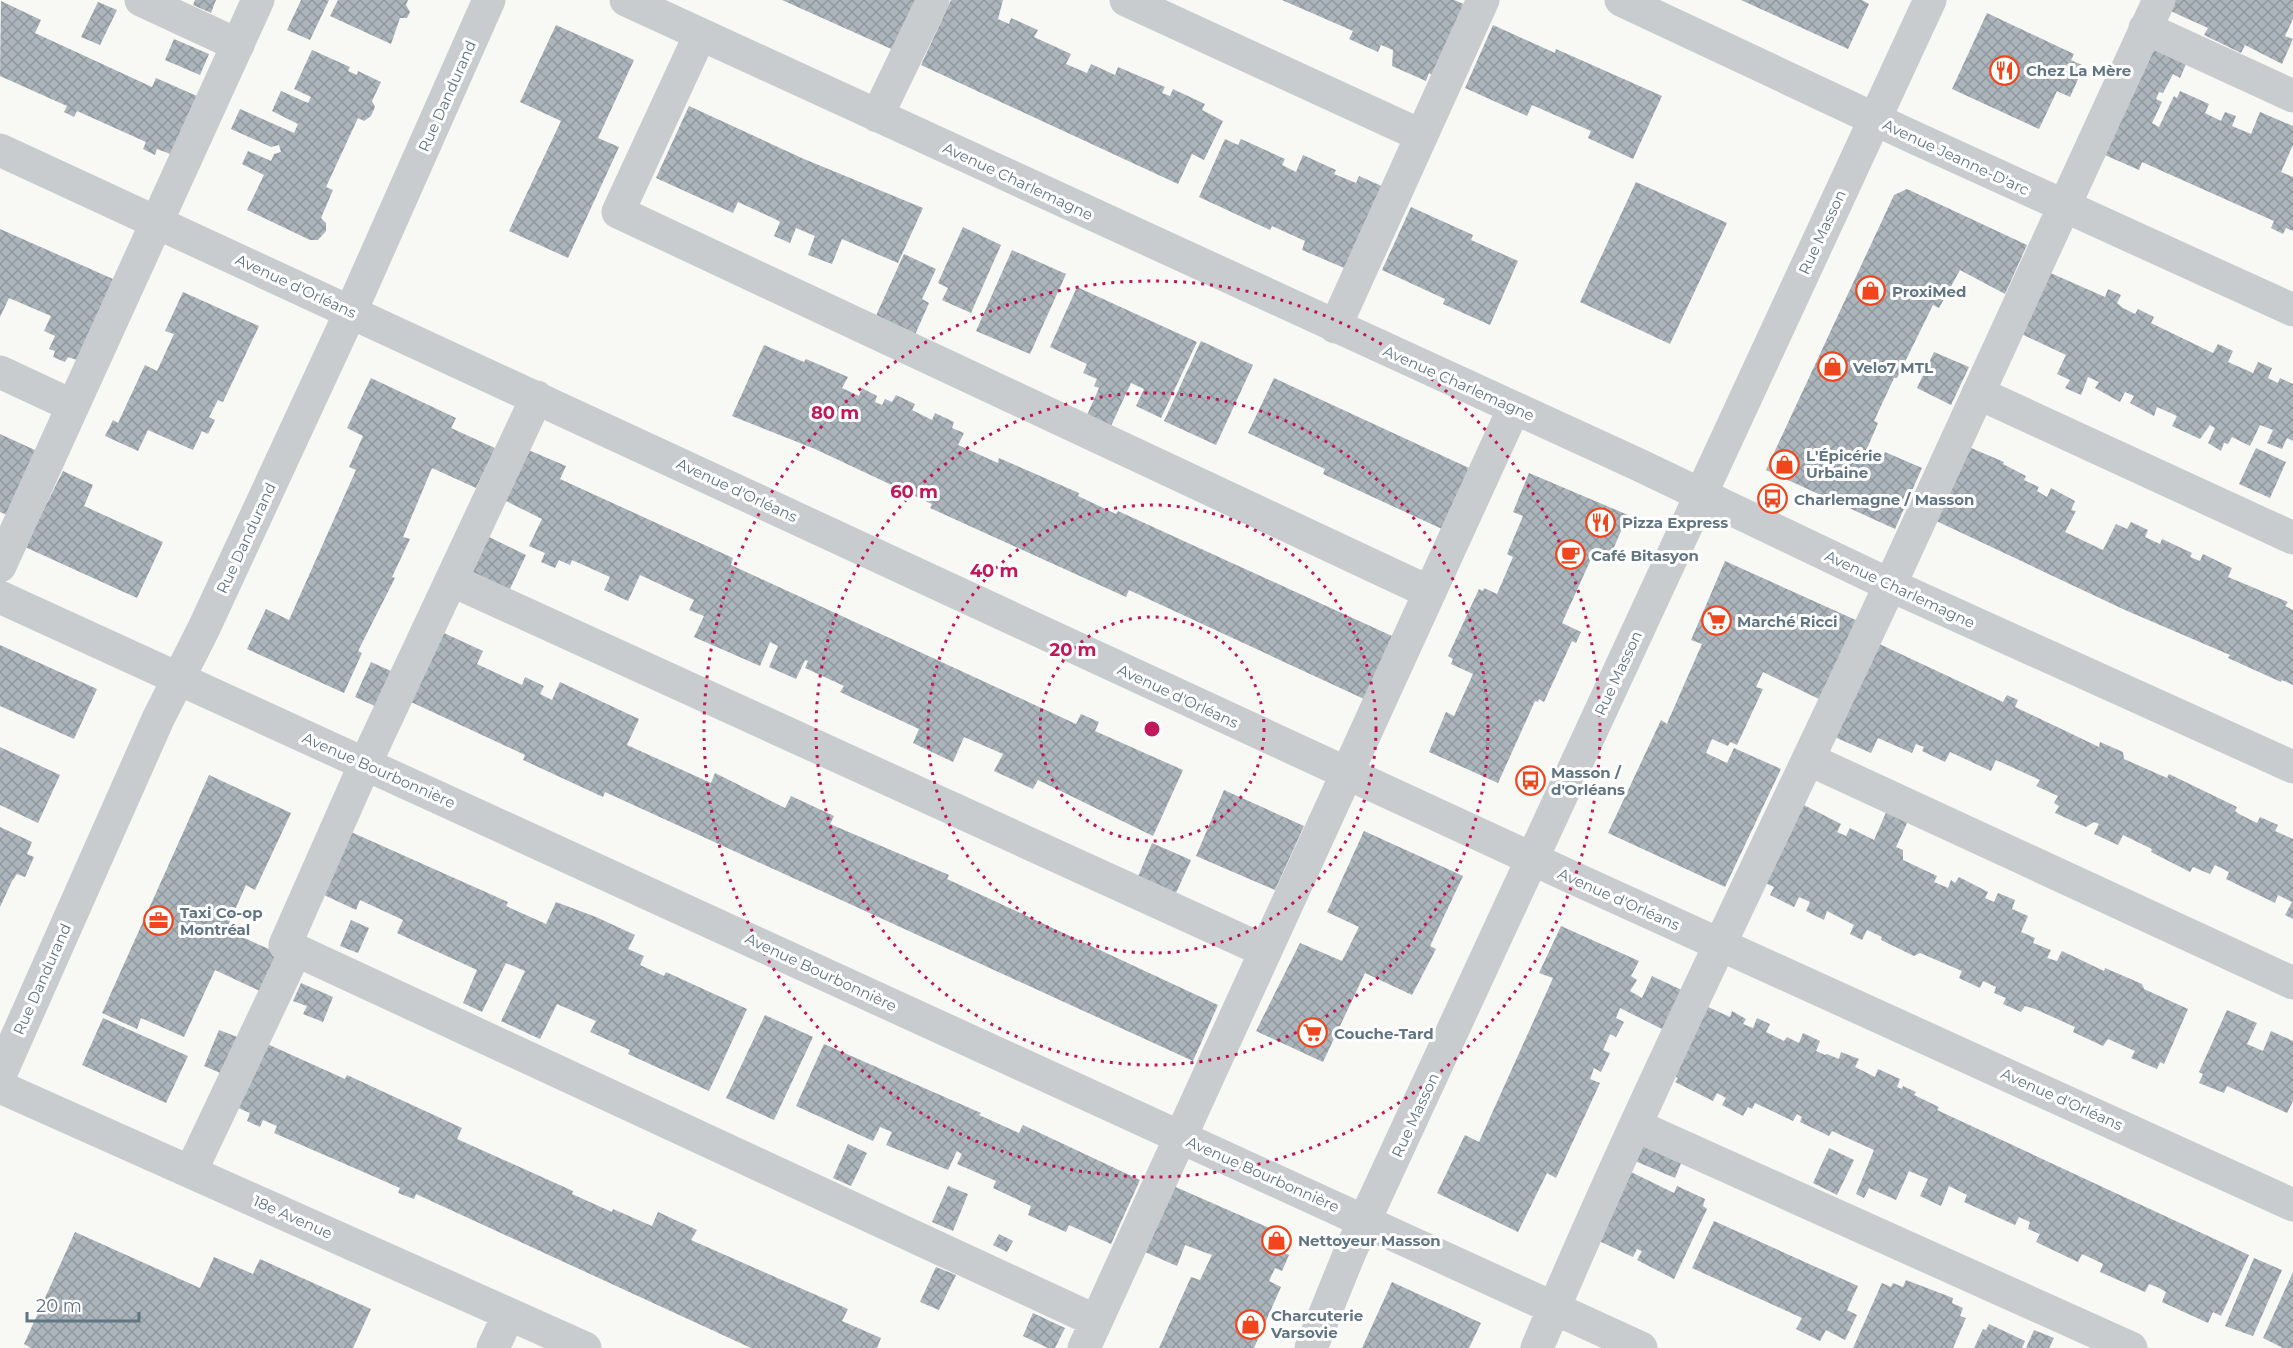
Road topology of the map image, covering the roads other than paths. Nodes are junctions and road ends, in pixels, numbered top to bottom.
1 (141, 0) edge
2 (258, 0) edge
3 (489, 0) edge
4 (626, 0) edge
5 (933, 0) edge
6 (1126, 0) edge
7 (1483, 0) edge
8 (1621, 0) edge
9 (1930, 0) edge
10 (2152, 14) edge
11 (700, 35) junction
12 (238, 45) junction
13 (2293, 96) edge
14 (877, 116) junction
15 (1874, 118) junction
16 (1420, 135) junction
17 (0, 150) edge
18 (2063, 207) junction
19 (157, 222) junction
20 (2293, 310) edge
21 (351, 311) junction
22 (1335, 327) junction
23 (0, 372) edge
24 (1978, 393) junction
25 (537, 397) junction
26 (73, 406) junction
27 (1514, 408) junction
28 (1701, 495) junction
29 (2293, 538) edge
30 (0, 566) edge
31 (451, 580) junction
32 (1890, 585) junction
33 (1429, 592) junction
34 (0, 597) edge
35 (178, 679) junction
36 (1808, 759) junction
37 (365, 764) junction
38 (2293, 767) edge
39 (1346, 774) junction
40 (1532, 859) junction
41 (1720, 943) junction
42 (296, 950) junction
43 (1266, 951) junction
44 (2293, 983) edge
45 (0, 1075) edge
46 (0, 1087) edge
47 (1636, 1126) junction
48 (1181, 1136) junction
49 (191, 1171) junction
50 (2293, 1204) edge
51 (1366, 1220) junction
52 (1554, 1308) junction
53 (508, 1314) junction
54 (1090, 1335) edge
55 (493, 1348) edge
56 (585, 1348) edge
57 (1311, 1348) edge
58 (1537, 1348) edge
59 (1641, 1348) edge
60 (2131, 1348) edge

1 - 12 street
2 - 12 street
3 - 21 street, Rue Dandurand
4 - 11 street, Avenue Charlemagne
5 - 14 street
6 - 16 street
7 - 16 street
8 - 15 street, Avenue Jeanne-D'arc
9 - 15 street, Rue Masson
10 - 13 street
10 - 18 street
11 - 14 street, Avenue Charlemagne
11 - 33 street
12 - 19 street
14 - 22 street, Avenue Charlemagne
15 - 18 street, Avenue Jeanne-D'arc
15 - 28 street, Rue Masson
16 - 22 street
17 - 19 street, Avenue d'Orléans
18 - 20 street, Avenue Jeanne-D'arc
18 - 24 street
19 - 21 street, Avenue d'Orléans
19 - 26 street
21 - 25 street, Avenue d'Orléans
21 - 35 street, Rue Dandurand
22 - 27 street, Avenue Charlemagne
23 - 26 street
24 - 29 street
24 - 32 street
25 - 31 street
25 - 39 street, Avenue d'Orléans
26 - 30 street
27 - 28 street, Avenue Charlemagne
27 - 33 street
28 - 32 street, Avenue Charlemagne
28 - 40 street, Rue Masson
31 - 37 street
31 - 43 street
32 - 36 street
32 - 38 street, Avenue Charlemagne
33 - 39 street
34 - 35 street, Avenue Bourbonnière
35 - 37 street, Avenue Bourbonnière
35 - 45 street, Rue Dandurand
36 - 41 street
36 - 44 street
37 - 42 street
37 - 48 street, Avenue Bourbonnière
39 - 40 street, Avenue d'Orléans
39 - 43 street
40 - 41 street, Avenue d'Orléans
40 - 51 street, Rue Masson
41 - 47 street
41 - 50 street, Avenue d'Orléans
42 - 49 street
42 - 54 street
43 - 48 street
46 - 49 street, 18e Avenue
47 - 52 street
47 - 60 street
48 - 51 street, Avenue Bourbonnière
48 - 54 street
49 - 53 street, 18e Avenue
51 - 52 street, Avenue Bourbonnière
51 - 57 street, Rue Masson
52 - 58 street
52 - 59 street, Avenue Bourbonnière
53 - 55 street
53 - 56 street, 18e Avenue

